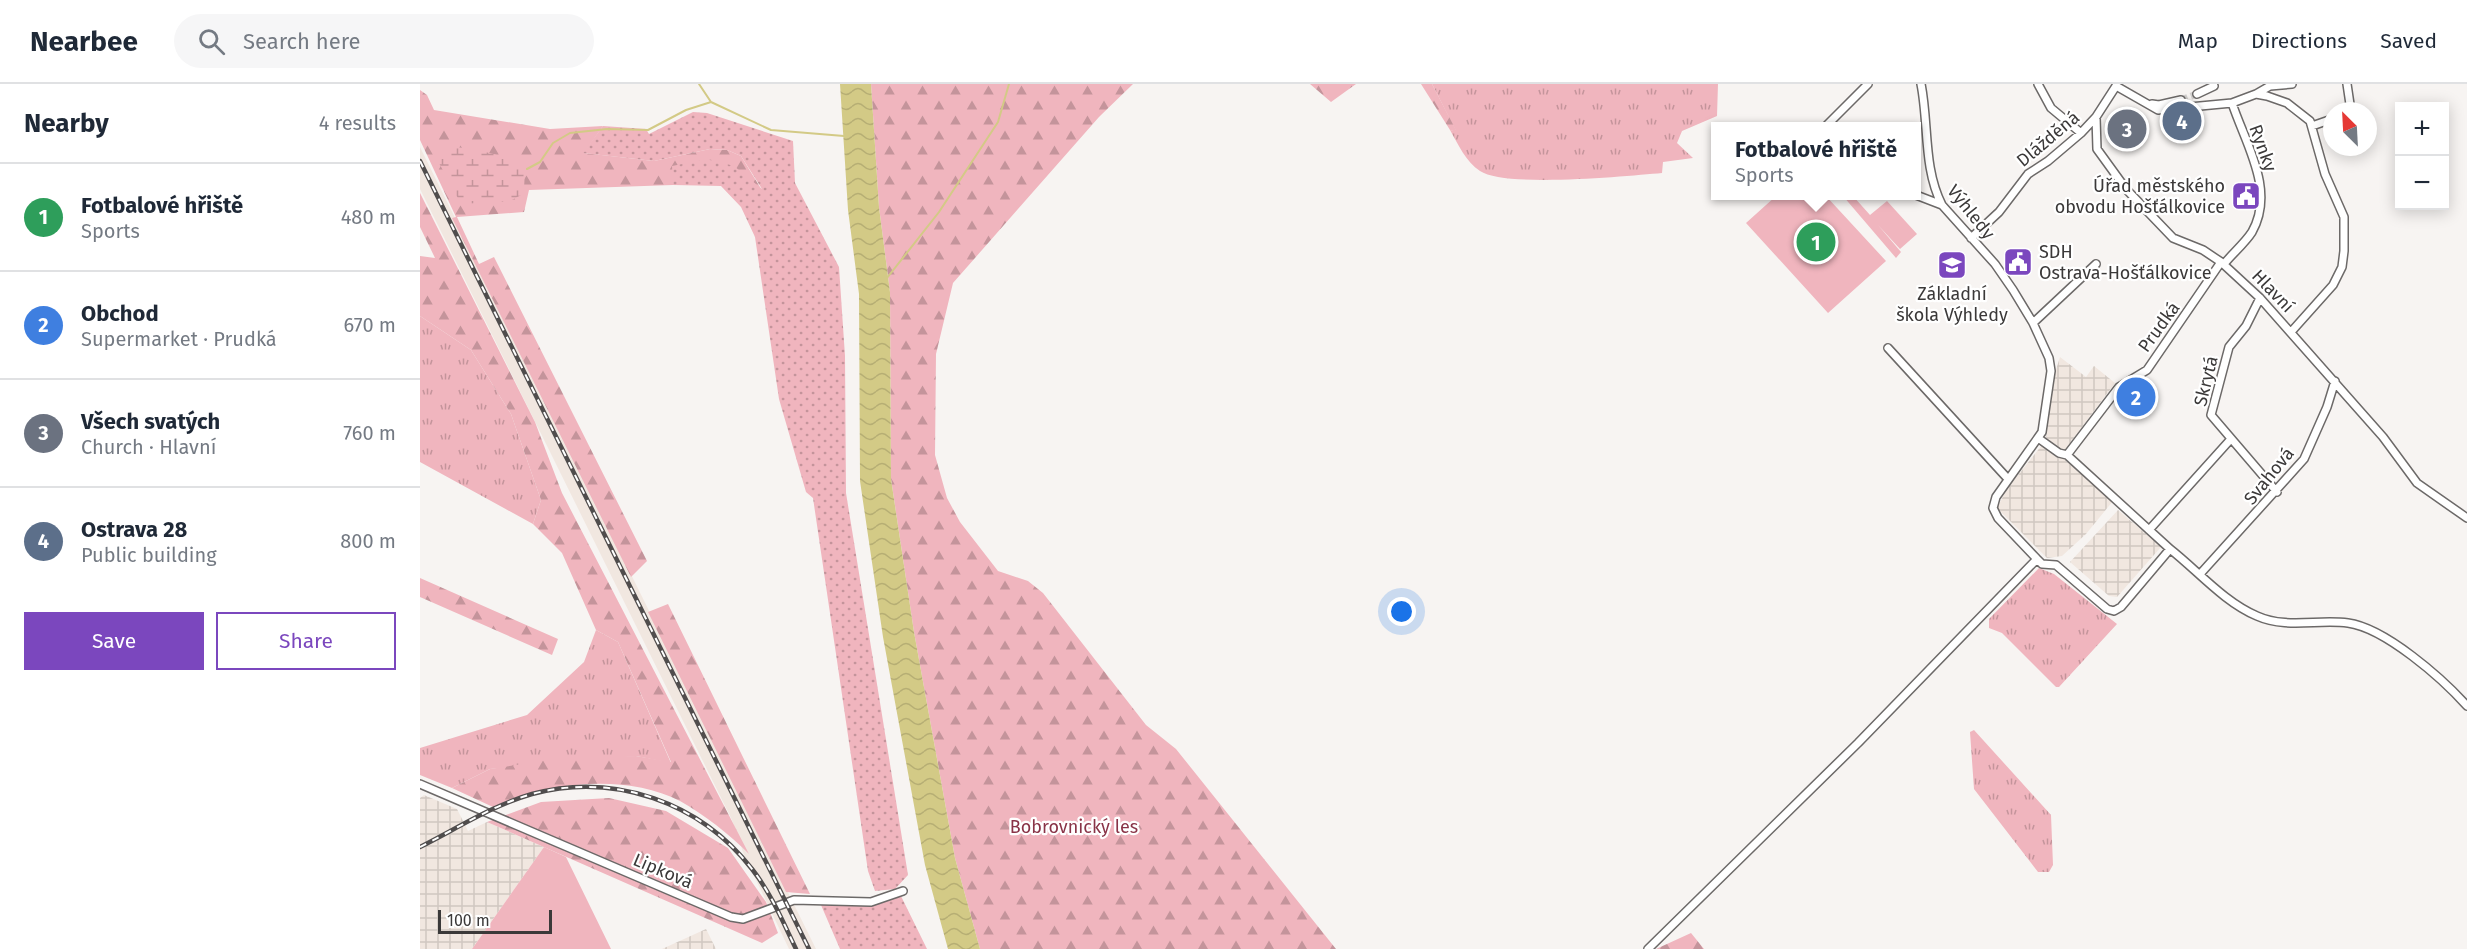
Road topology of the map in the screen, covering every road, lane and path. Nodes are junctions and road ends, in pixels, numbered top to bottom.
1 (1868, 84) edge
2 (1921, 84) edge
3 (2038, 84) edge
4 (2213, 84) edge
5 (2292, 84) edge
6 (2347, 84) edge
7 (2115, 85) edge
8 (2198, 94) tunnel mouth
9 (2256, 94) junction
10 (2181, 100) tunnel mouth
11 (2232, 102) junction
12 (2350, 102) edge
13 (2147, 103) junction
14 (2096, 117) junction
15 (1830, 122) edge
16 (2323, 122) edge
17 (2312, 126) junction
18 (2081, 133) junction
19 (1921, 197) edge
20 (1942, 205) junction
21 (1971, 238) junction
22 (2222, 263) junction
23 (2096, 264) dead end
24 (2260, 298) junction
25 (2033, 322) junction
26 (2291, 332) junction
27 (1888, 348) dead end
28 (2335, 381) junction
29 (2038, 438) junction
30 (2230, 440) junction
31 (2067, 455) junction
32 (2008, 479) junction
33 (2277, 492) junction
34 (2467, 518) edge
35 (2149, 530) junction
36 (2170, 549) junction
37 (2037, 559) junction
38 (2201, 573) junction
39 (2467, 706) edge
40 (420, 784) edge
41 (903, 891) dead end
42 (1648, 949) edge

1 - 15 street
2 - 20 street, Výhledy
3 - 18 street
4 - 8 street
5 - 9 street
6 - 12 street
7 - 13 street
7 - 14 street
9 - 11 street
9 - 17 street
10 - 13 street
11 - 13 street
11 - 22 street, Rynky
14 - 18 street, Dlážděná
14 - 22 street, Hlavní
16 - 17 street
17 - 26 street
18 - 21 street, Dlážděná
19 - 20 street
20 - 21 street, Výhledy
21 - 25 street, Výhledy
22 - 24 street, Hlavní
22 - 31 street, Prudká
23 - 25 street
24 - 26 street, Hlavní
24 - 30 street, Skrytá
25 - 29 street, Výhledy
26 - 28 street, Hlavní
27 - 32 street
28 - 33 street, Svahová
28 - 34 street, Hlavní
29 - 31 street
29 - 32 street, Výhledy
30 - 33 street, Skrytá
30 - 35 street
31 - 35 street
32 - 37 street, Výhledy
33 - 38 street, Svahová
35 - 36 street
36 - 37 street
36 - 38 street
37 - 42 street
38 - 39 street
40 - 41 street, Lipková

